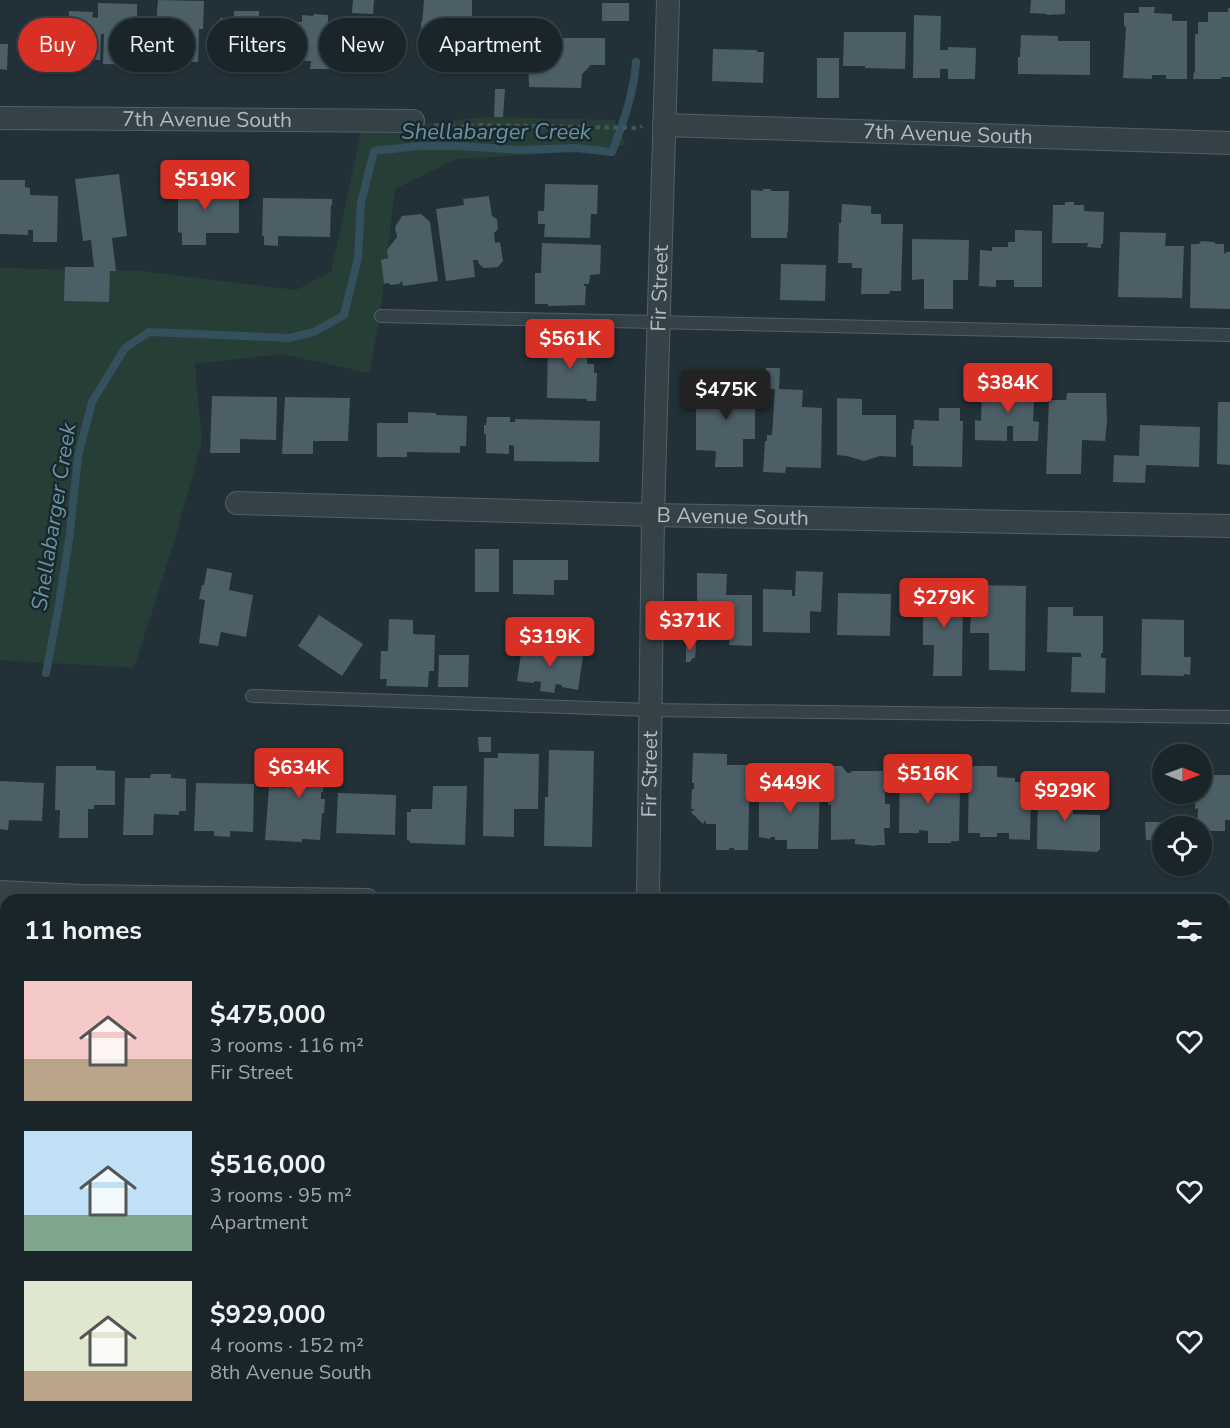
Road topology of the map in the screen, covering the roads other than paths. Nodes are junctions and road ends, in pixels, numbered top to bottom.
1 (668, 0) edge
2 (0, 118) edge
3 (413, 121) road end
4 (664, 125) junction
5 (1230, 143) edge
6 (381, 316) dead end
7 (658, 322) junction
8 (1230, 335) edge
9 (237, 503) dead end
10 (652, 514) junction
11 (1230, 526) edge
12 (252, 696) dead end
13 (650, 710) junction
14 (1230, 717) edge
15 (0, 892) edge
16 (27, 894) edge
17 (648, 894) edge

1 - 4 street, Fir Street
2 - 3 street, 7th Avenue South
4 - 5 street, 7th Avenue South
4 - 7 street, Fir Street
6 - 7 lane
7 - 8 lane
7 - 10 street, Fir Street
9 - 10 street, B Avenue South
10 - 11 street, B Avenue South
10 - 13 street, Fir Street
12 - 13 lane
13 - 14 lane
13 - 17 street, Fir Street
15 - 16 street

